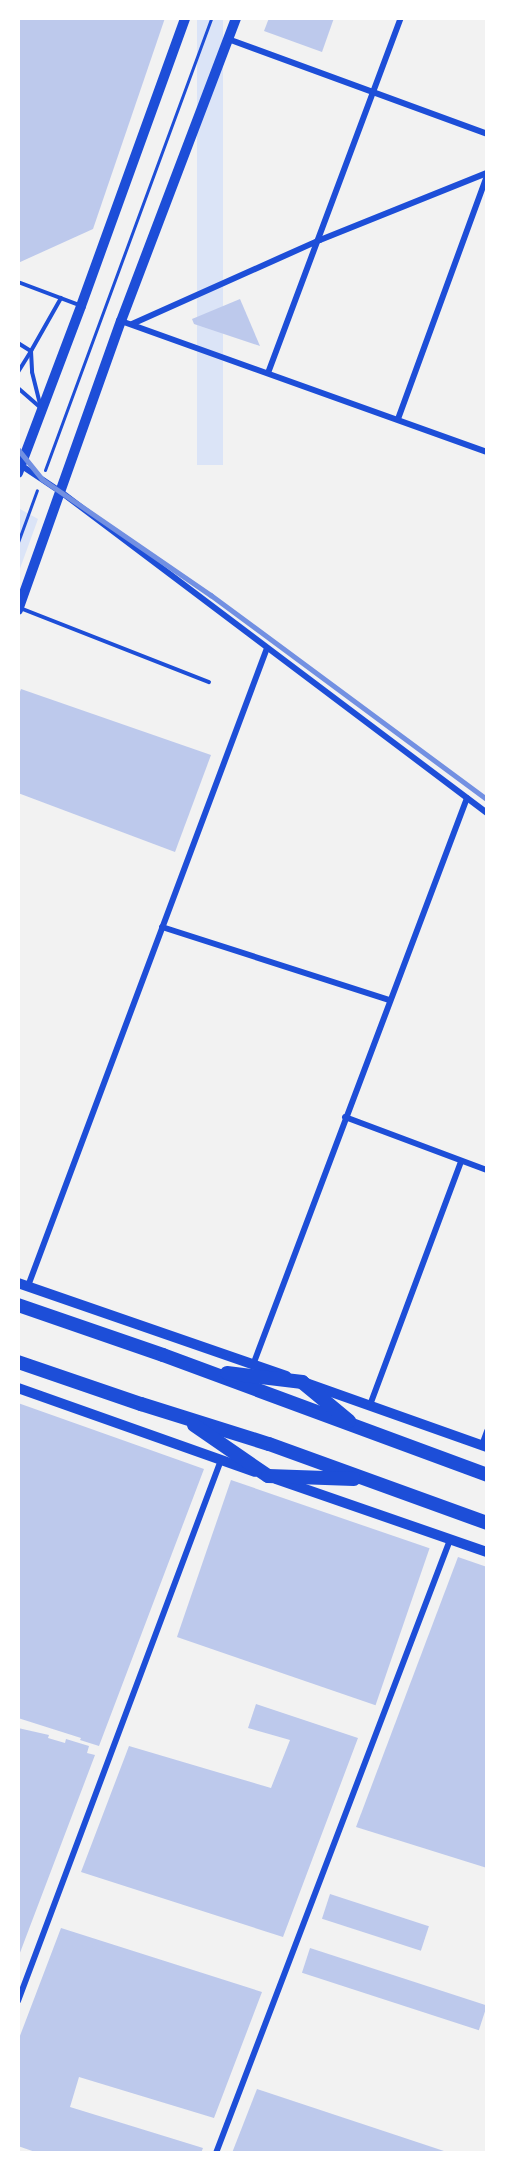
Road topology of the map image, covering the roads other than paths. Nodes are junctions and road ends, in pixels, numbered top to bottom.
1 (185, 18) edge
2 (236, 18) edge
3 (400, 18) edge
4 (228, 39) junction
5 (373, 92) junction
6 (487, 134) edge
7 (487, 174) edge
8 (320, 240) junction
9 (18, 282) edge
10 (61, 298) junction
11 (81, 306) junction
12 (126, 323) junction
13 (18, 343) edge
14 (31, 351) junction
15 (18, 372) edge
16 (268, 373) junction
17 (18, 388) edge
18 (42, 409) junction
19 (398, 419) junction
20 (487, 452) edge
21 (19, 468) edge
22 (61, 492) junction
23 (18, 609) edge
24 (267, 648) junction
25 (209, 682) dead end
26 (467, 798) junction
27 (487, 813) edge
28 (162, 927) junction
29 (390, 1000) junction
30 (345, 1117) junction
31 (461, 1161) junction
32 (487, 1170) edge
33 (23, 1285) edge
34 (18, 1305) edge
35 (18, 1362) edge
36 (253, 1365) junction
37 (206, 1370) junction
38 (302, 1382) junction
39 (18, 1388) edge
40 (370, 1406) junction
41 (185, 1418) junction
42 (358, 1428) junction
43 (487, 1431) edge
44 (484, 1446) edge
45 (221, 1460) junction
46 (487, 1475) edge
47 (268, 1476) junction
48 (368, 1479) junction
49 (487, 1523) edge
50 (450, 1540) junction
51 (487, 1552) edge
52 (18, 2001) edge
53 (216, 2153) edge

1 - 11 main road
2 - 4 main road
3 - 5 street
4 - 5 street
4 - 12 main road
5 - 6 street
5 - 8 street
7 - 8 street
7 - 19 street
8 - 12 street
8 - 16 street
9 - 10 lane
10 - 11 lane
10 - 14 lane
11 - 18 main road
12 - 16 street
12 - 22 main road
13 - 14 lane
14 - 15 lane
14 - 18 lane
16 - 19 street
17 - 18 lane
18 - 21 main road
19 - 20 street
21 - 22 street
22 - 23 main road
22 - 24 street
23 - 25 lane
24 - 26 street
24 - 28 street
26 - 27 street
26 - 29 street
28 - 29 street
28 - 33 street
29 - 30 street
30 - 31 street
30 - 36 street
31 - 32 street
31 - 40 street
33 - 36 main road
34 - 37 highway
35 - 41 highway
36 - 38 main road
37 - 38 highway
37 - 42 highway
38 - 40 main road
38 - 42 highway
39 - 45 main road
40 - 44 main road
41 - 47 highway
41 - 48 highway
42 - 46 highway
43 - 44 street
45 - 47 main road
45 - 52 street
47 - 48 highway
47 - 50 main road
48 - 49 highway
50 - 51 main road
50 - 53 street

